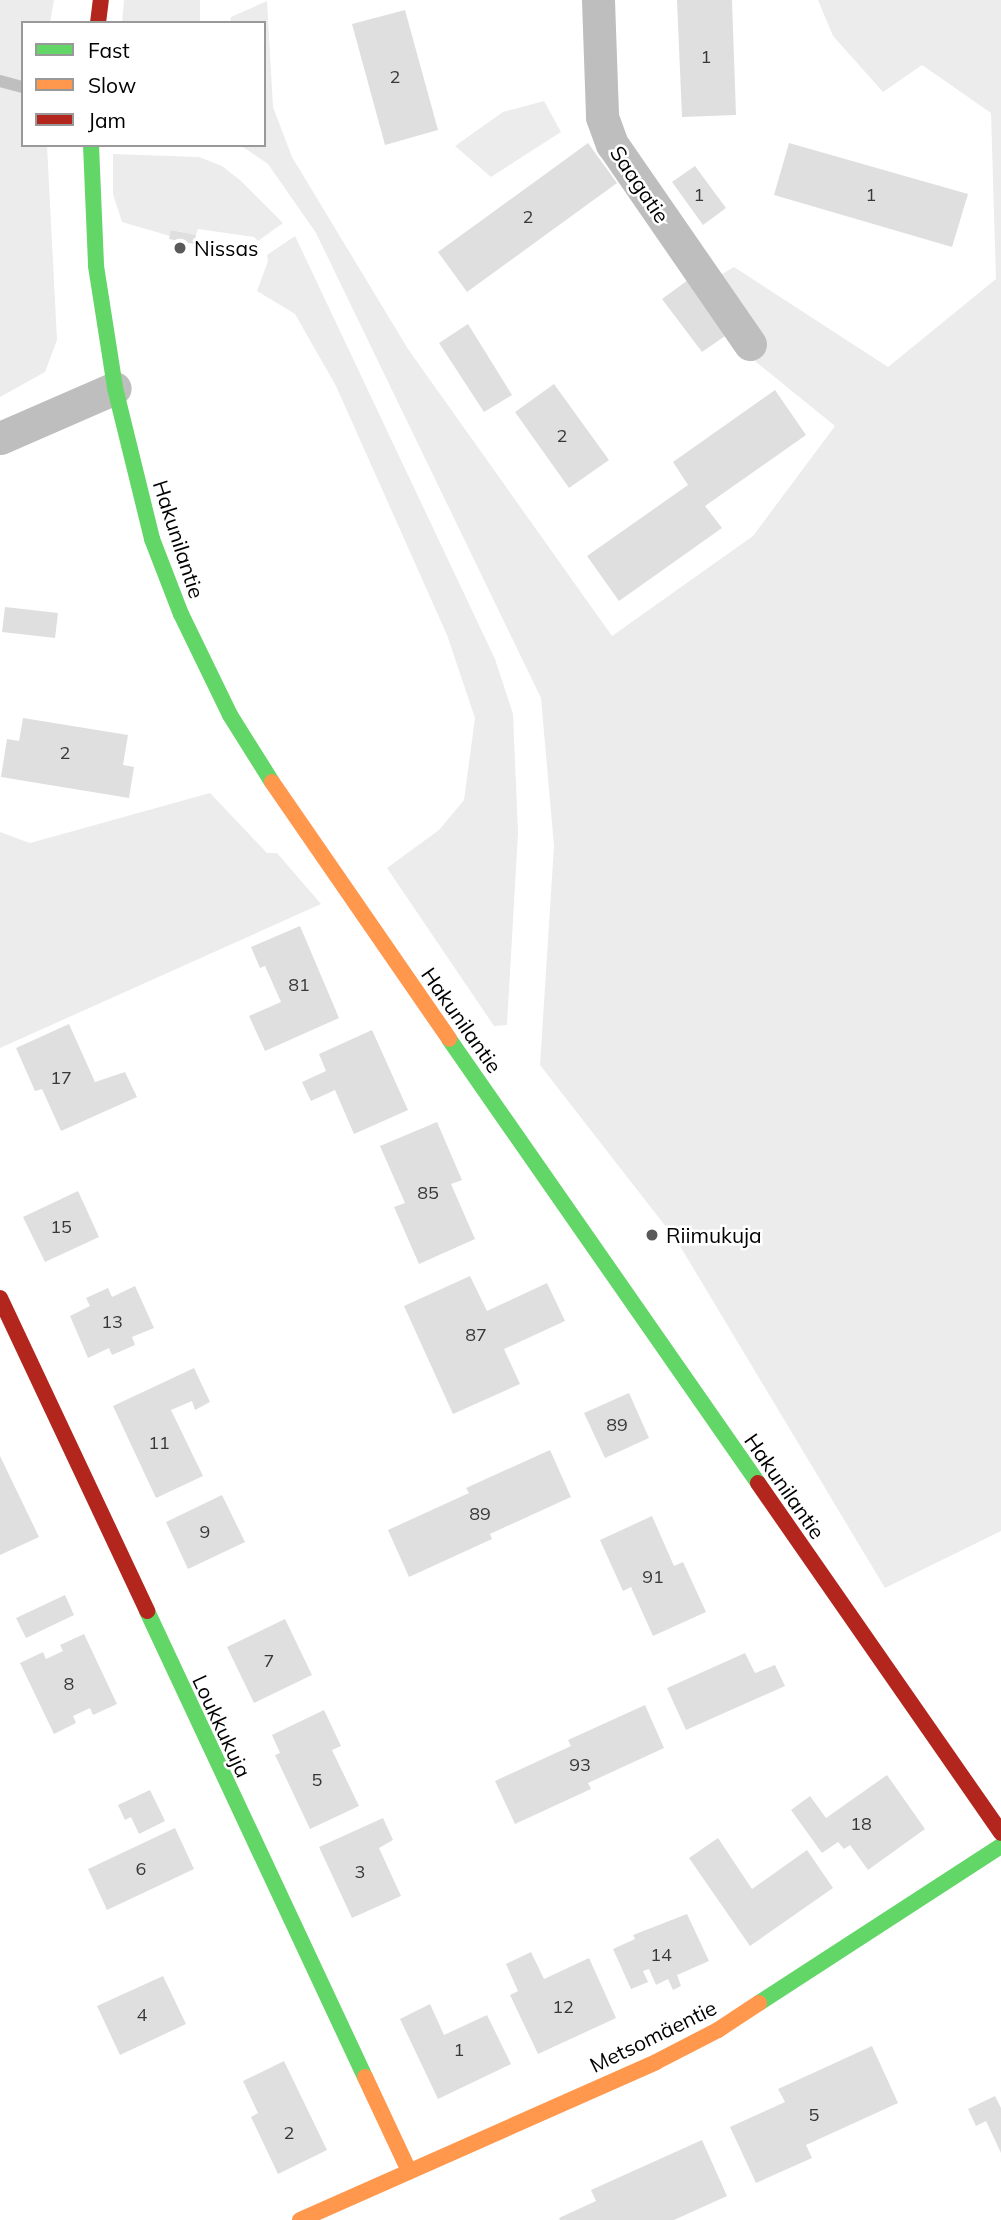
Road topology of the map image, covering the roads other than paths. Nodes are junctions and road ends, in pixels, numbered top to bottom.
1 (101, 0) edge
2 (598, 0) edge
3 (97, 21) edge
4 (91, 147) edge
5 (750, 344) dead end
6 (114, 388) junction
7 (0, 438) edge
8 (0, 1298) edge
9 (1001, 1833) edge
10 (1001, 1846) edge
11 (410, 2171) junction
12 (300, 2220) edge

1 - 3 street
2 - 5 street, Saagatie
4 - 6 street, Hakunilantie
6 - 7 street
6 - 9 street, Hakunilantie
8 - 11 street, Loukkukuja
10 - 11 street, Metsomäentie
11 - 12 street, Metsomäentie

